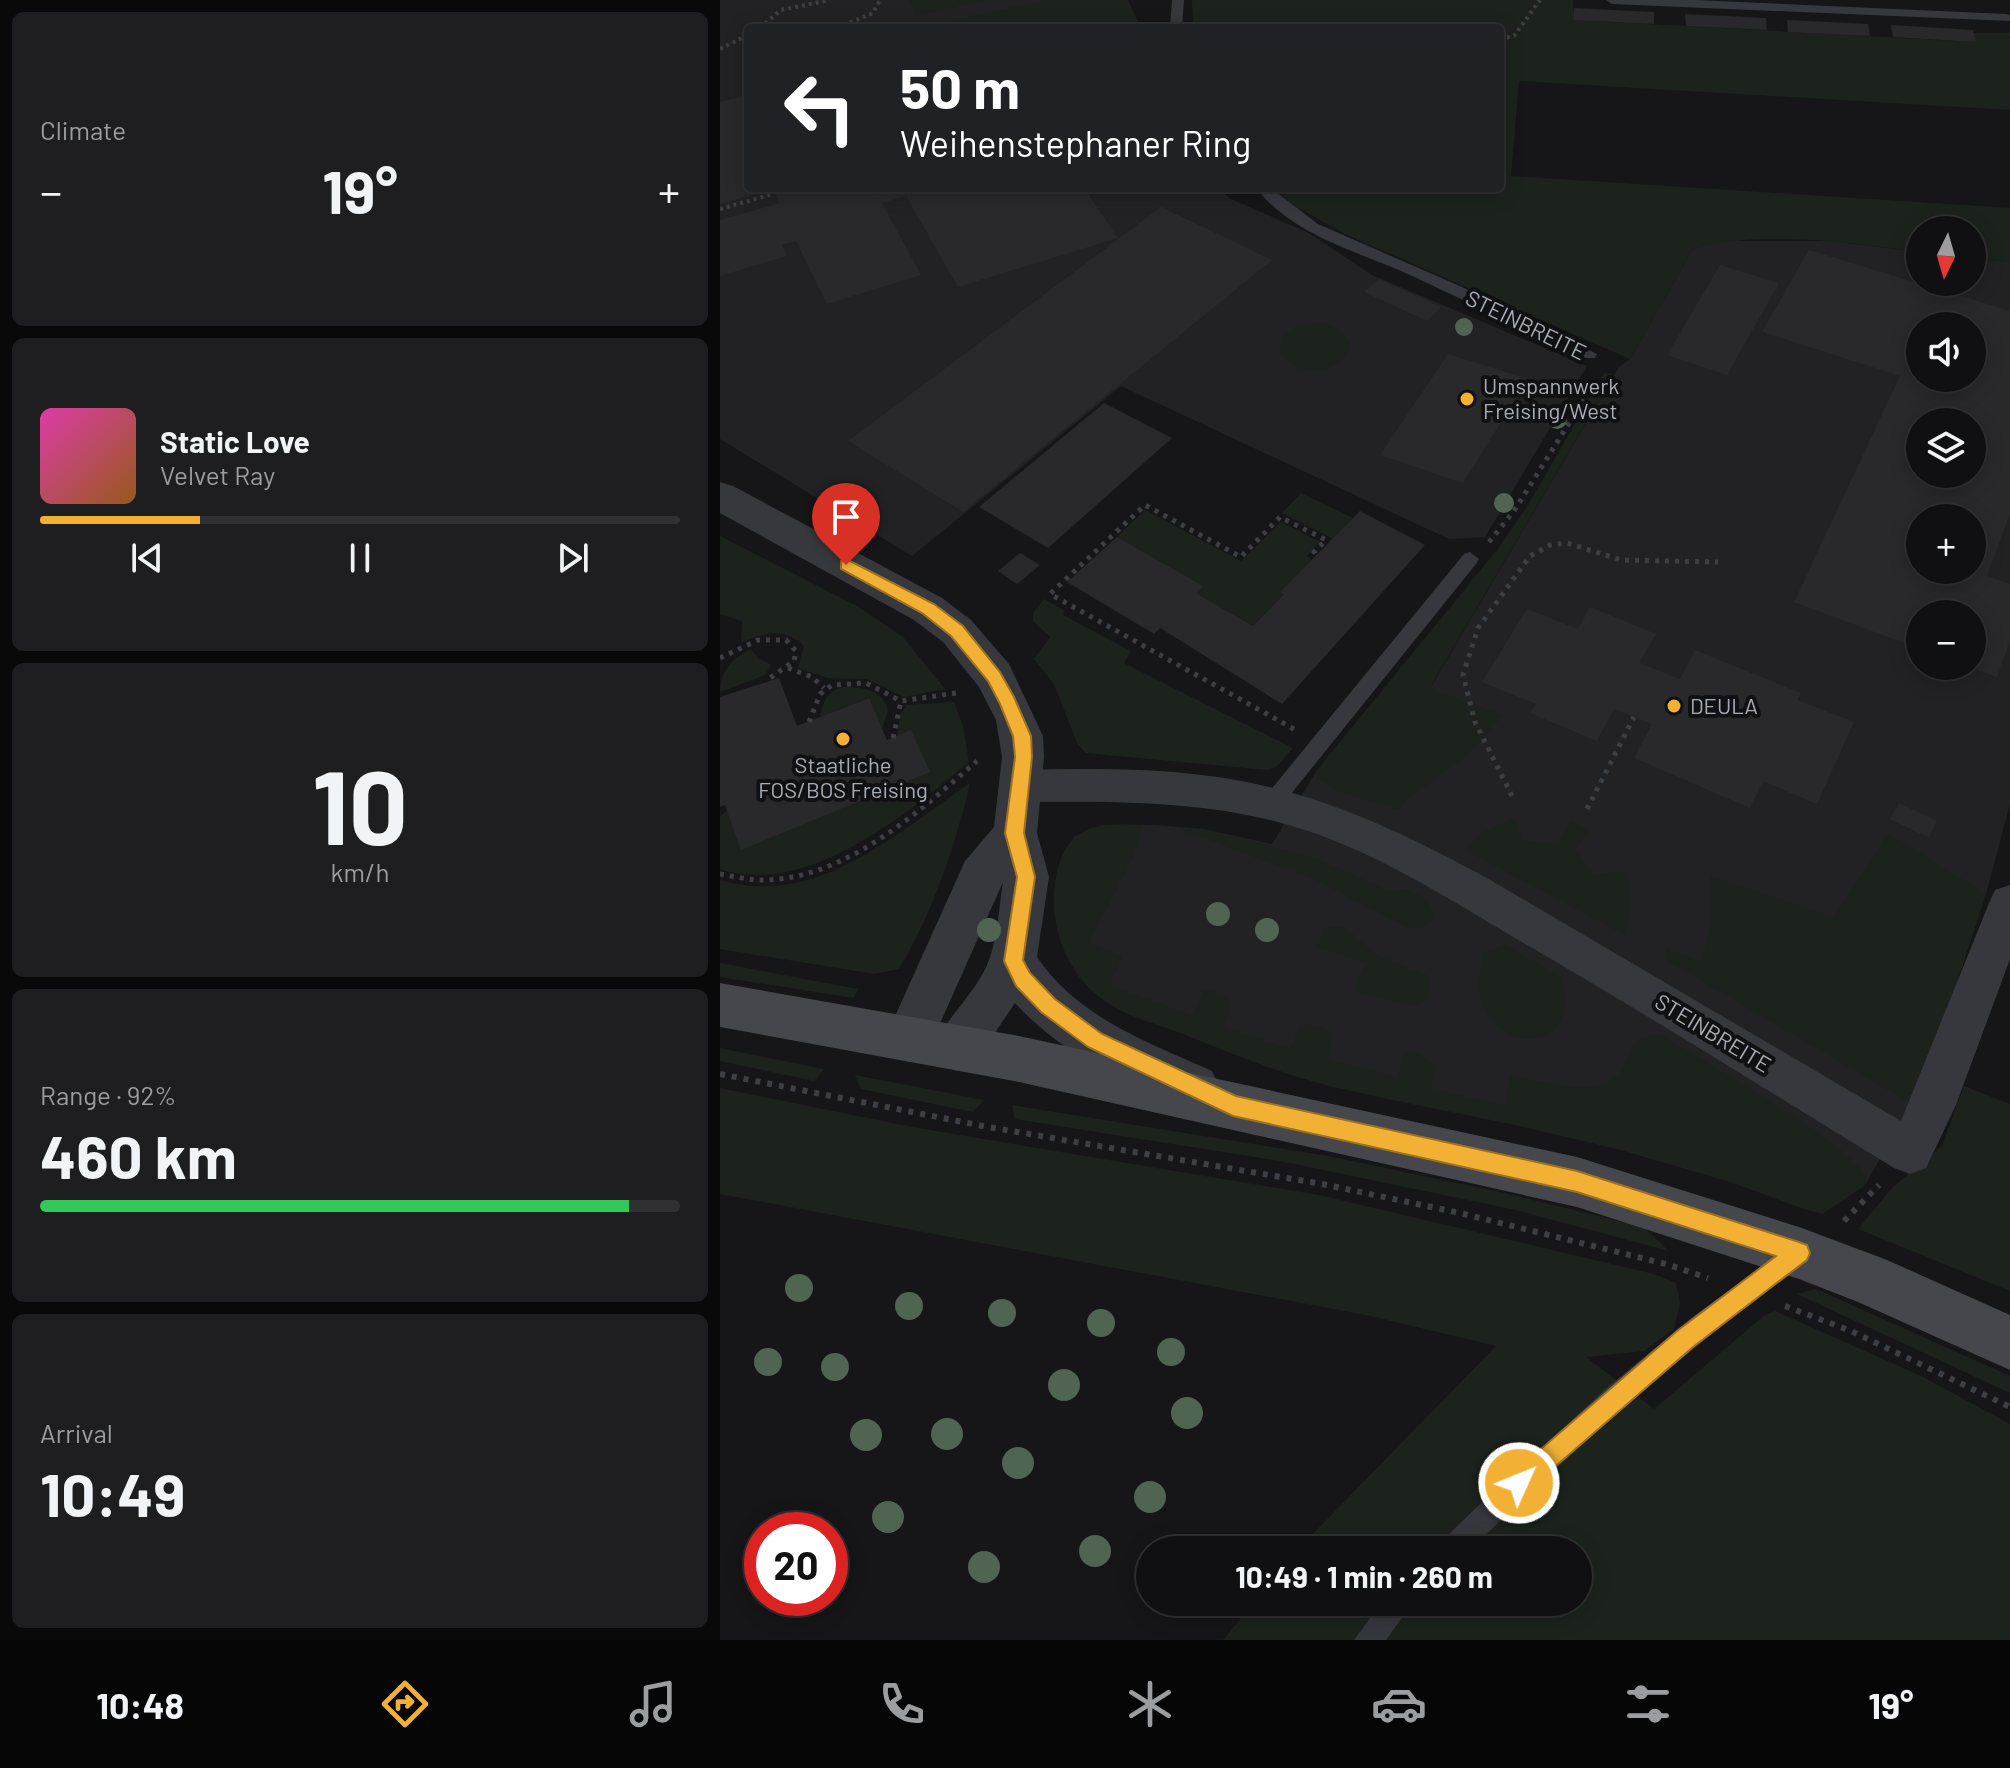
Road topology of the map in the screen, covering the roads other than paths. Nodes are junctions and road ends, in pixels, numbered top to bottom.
1 (1178, 0) edge
2 (1612, 0) edge
3 (1985, 0) edge
4 (1680, 2) edge
5 (1766, 3) edge
6 (1814, 5) edge
7 (1913, 7) edge
8 (2008, 19) edge
9 (1176, 24) edge
10 (1266, 192) edge
11 (1589, 354) road end
12 (720, 496) edge
13 (1470, 559) road end
14 (1021, 786) junction
15 (1271, 804) junction
16 (1015, 833) junction
17 (2010, 903) edge
18 (1013, 961) junction
19 (720, 1005) edge
20 (909, 1039) junction
21 (957, 1048) junction
22 (1233, 1106) junction
23 (1816, 1243) junction
24 (2010, 1343) edge
25 (1465, 1536) edge
26 (1388, 1616) edge
27 (1368, 1640) edge

1 - 9 lane
2 - 4 lane
3 - 8 lane
4 - 5 lane
5 - 6 lane
6 - 7 lane
7 - 8 lane
10 - 11 lane, STEINBREITE
12 - 14 street
13 - 15 lane
14 - 15 street, STEINBREITE
14 - 16 street
15 - 17 street, STEINBREITE
16 - 18 street
16 - 20 street
18 - 21 street
18 - 22 street
19 - 20 main road
20 - 21 main road
21 - 22 main road
22 - 23 main road
23 - 24 main road
23 - 25 lane
26 - 27 lane

